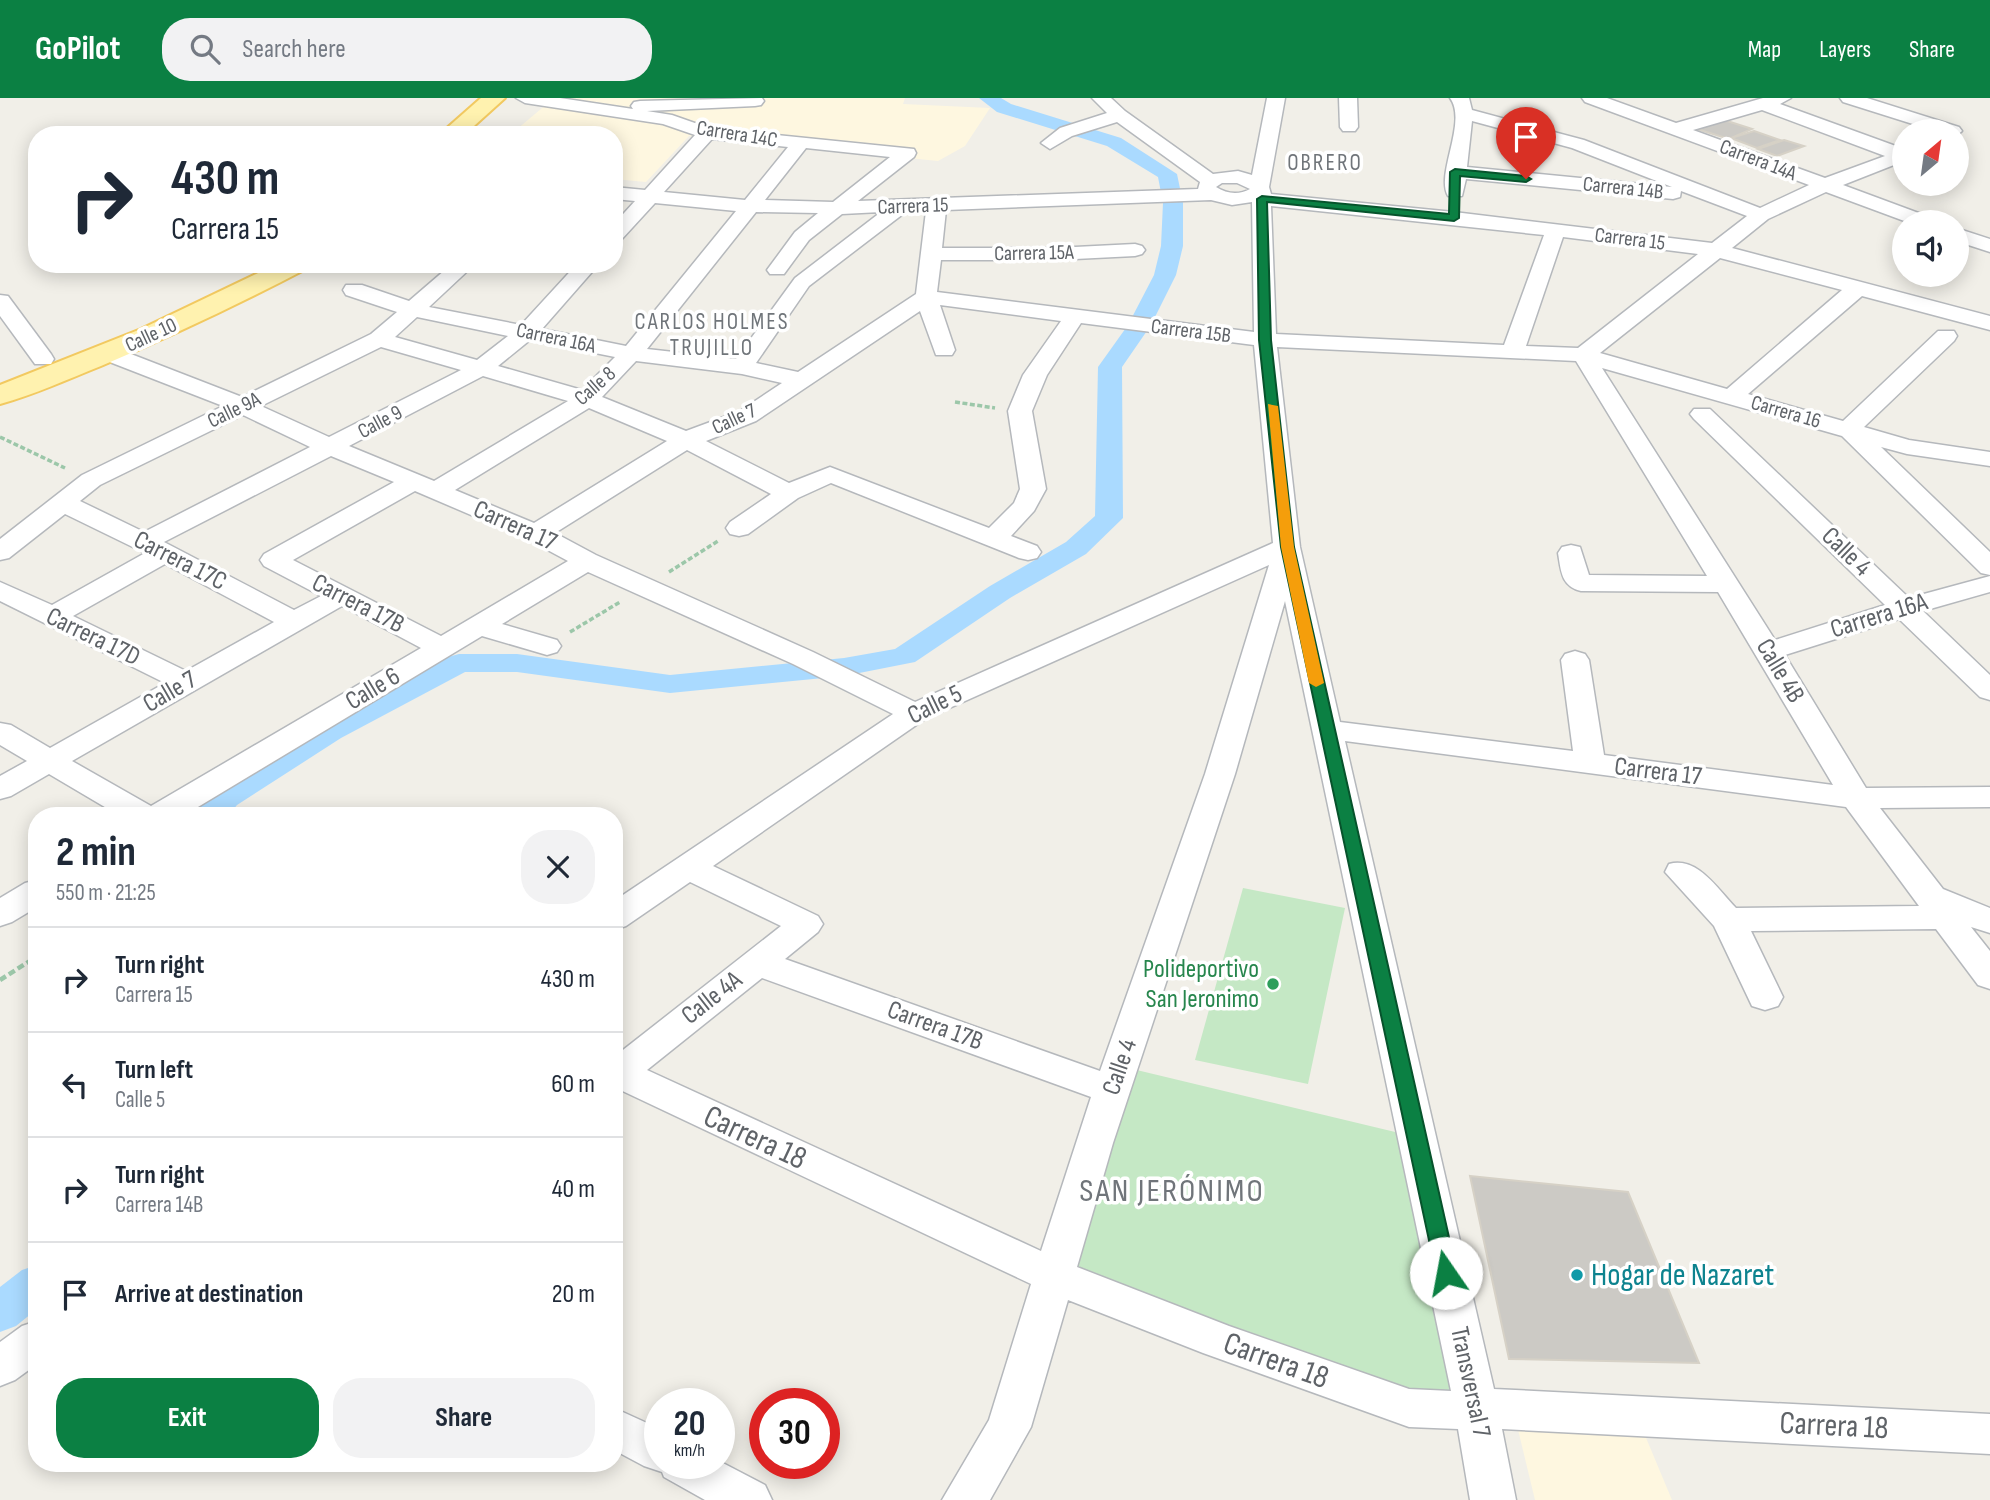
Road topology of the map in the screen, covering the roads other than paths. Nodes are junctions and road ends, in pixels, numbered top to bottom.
1 (494, 98) edge
2 (1101, 98) edge
3 (1276, 98) edge
4 (1348, 98) edge
5 (1591, 98) edge
6 (1782, 98) edge
7 (1849, 98) edge
8 (522, 100) edge
9 (755, 101) dead end
10 (1763, 104) junction
11 (1461, 106) edge
12 (618, 111) junction
13 (1119, 116) junction
14 (1914, 119) edge
15 (461, 126) edge
16 (492, 126) edge
17 (1349, 127) dead end
18 (1676, 129) junction
19 (707, 133) junction
20 (1050, 143) dead end
21 (800, 144) junction
22 (1892, 151) edge
23 (1892, 159) edge
24 (1575, 163) junction
25 (1455, 172) junction
26 (1825, 185) junction
27 (1211, 187) junction
28 (1261, 192) junction
29 (623, 194) edge
30 (1706, 196) junction
31 (650, 197) junction
32 (937, 205) junction
33 (750, 206) junction
34 (900, 207) junction
35 (838, 208) junction
36 (1893, 210) edge
37 (1761, 215) junction
38 (1454, 218) junction
39 (623, 226) edge
40 (1556, 230) junction
41 (1969, 239) edge
42 (1990, 246) edge
43 (1135, 250) dead end
44 (1715, 250) junction
45 (933, 254) junction
46 (1844, 262) dead end
47 (777, 270) dead end
48 (238, 273) edge
49 (280, 273) edge
50 (456, 273) edge
51 (581, 273) edge
52 (1823, 278) junction
53 (1858, 288) junction
54 (1951, 288) dead end
55 (354, 290) dead end
56 (926, 297) junction
57 (0, 301) edge
58 (1927, 308) junction
59 (413, 310) junction
60 (1075, 316) junction
61 (1990, 323) edge
62 (527, 332) junction
63 (1946, 336) dead end
64 (379, 339) junction
65 (1265, 340) junction
66 (944, 350) dead end
67 (1513, 351) junction
68 (110, 354) junction
69 (631, 354) junction
70 (1583, 355) junction
71 (43, 359) junction
72 (742, 366) junction
73 (480, 369) junction
74 (0, 375) edge
75 (803, 380) junction
76 (0, 395) edge
77 (1731, 397) junction
78 (587, 399) junction
79 (243, 406) junction
80 (1702, 414) dead end
81 (1848, 430) junction
82 (686, 440) junction
83 (331, 447) junction
84 (1990, 459) edge
85 (424, 486) junction
86 (789, 493) junction
87 (63, 503) junction
88 (739, 528) road end
89 (536, 533) junction
90 (994, 538) junction
91 (1287, 547) junction
92 (154, 548) junction
93 (0, 552) edge
94 (1028, 552) dead end
95 (1571, 553) dead end
96 (273, 560) joint
97 (587, 561) junction
98 (1990, 568) edge
99 (1726, 584) junction
100 (1990, 584) edge
101 (0, 590) edge
102 (340, 596) junction
103 (1904, 608) junction
104 (52, 616) junction
105 (295, 622) junction
106 (479, 626) junction
107 (547, 646) road end
108 (443, 648) junction
109 (1768, 651) junction
110 (1575, 660) dead end
111 (187, 683) junction
112 (1990, 691) edge
113 (914, 713) junction
114 (1326, 729) junction
115 (0, 732) edge
116 (51, 760) junction
117 (1589, 763) junction
118 (0, 789) edge
119 (1856, 798) junction
120 (1976, 798) edge
121 (129, 807) edge
122 (174, 807) edge
123 (1990, 816) edge
124 (688, 867) junction
125 (1681, 872) dead end
126 (28, 897) edge
127 (1938, 907) junction
128 (623, 912) edge
129 (0, 914) edge
130 (1728, 920) junction
131 (1990, 921) edge
132 (758, 962) junction
133 (1990, 976) edge
134 (1765, 997) dead end
135 (623, 1067) edge
136 (623, 1075) edge
137 (1112, 1090) junction
138 (1056, 1277) junction
139 (28, 1346) edge
140 (0, 1367) edge
141 (1476, 1408) junction
142 (623, 1433) edge
143 (1990, 1434) edge
144 (644, 1444) edge
145 (710, 1479) edge
146 (749, 1500) edge
147 (965, 1500) edge
148 (1493, 1500) edge

1 - 15 main road
2 - 13 street
3 - 28 street, Transversal 7
4 - 17 street
5 - 18 street, Carrera 14A
6 - 10 street
7 - 14 street
8 - 12 street, Carrera 14C
8 - 16 main road
9 - 12 street
10 - 18 street
10 - 22 street
11 - 24 street, Carrera 14A
11 - 25 street
12 - 19 street, Carrera 14C
13 - 20 street
13 - 27 street
18 - 26 street, Carrera 14A
19 - 21 street, Carrera 14C
19 - 31 street
21 - 33 street, Calle 8
21 - 35 street, Carrera 14C
23 - 26 street
24 - 25 street, Carrera 14B
24 - 30 street, Carrera 14B
24 - 30 street, Carrera 14A
25 - 38 street
26 - 36 street, Carrera 14A
26 - 37 street
27 - 28 street, Carrera 15
27 - 32 street, Carrera 15
28 - 38 street, Carrera 15
28 - 65 street, Transversal 7
29 - 31 street, Carrera 15
30 - 37 street, Carrera 14A
31 - 33 street, Carrera 15
31 - 39 street
32 - 34 street, Carrera 15
32 - 45 street
33 - 35 street, Carrera 15
33 - 69 street, Calle 8
34 - 35 street, Carrera 15
34 - 72 street, Calle 7
35 - 47 street
37 - 44 street
38 - 40 street, Carrera 15
40 - 44 street, Carrera 15
40 - 67 street
41 - 42 street
43 - 45 street, Carrera 15A
44 - 52 street, Carrera 15
44 - 70 street
45 - 56 street
46 - 52 street
48 - 71 main road, Calle 10
49 - 68 main road, Calle 10
50 - 59 street, Calle 9A
51 - 62 street, Calle 9
52 - 53 street, Carrera 15
53 - 58 street, Carrera 15
53 - 77 street
54 - 58 street
55 - 59 street, Carrera 16A
56 - 60 street, Carrera 15B
56 - 66 street
56 - 75 street, Calle 7
57 - 71 street
58 - 61 street, Carrera 15
59 - 62 street, Carrera 16A
59 - 64 street, Calle 9A
60 - 65 street, Carrera 15B
60 - 90 street
62 - 69 street, Carrera 16A
62 - 73 street, Calle 9
63 - 81 street
64 - 73 street, Carrera 16A
64 - 79 street, Calle 9A
65 - 67 street, Carrera 15B
65 - 91 street, Transversal 7
67 - 70 street, Carrera 15B
68 - 76 main road, Calle 10
68 - 79 street, Carrera 17
69 - 72 street, Carrera 16A
69 - 78 street, Calle 8
70 - 77 street, Carrera 16
70 - 99 street, Calle 4B
71 - 74 main road, Calle 10
72 - 75 street, Carrera 16A
73 - 78 street, Carrera 16A
73 - 83 street, Calle 9
75 - 82 street, Calle 7
77 - 81 street, Carrera 16
78 - 82 street, Carrera 16A
78 - 85 street, Calle 8
79 - 83 street, Carrera 17
79 - 87 street, Calle 9A
80 - 103 street, Calle 4
81 - 84 street, Carrera 16
81 - 98 street
82 - 86 street, Carrera 16A
82 - 89 street, Calle 7
83 - 85 street, Carrera 17
83 - 92 street, Calle 9
85 - 89 street, Carrera 17
85 - 96 street, Calle 8
86 - 88 street
86 - 90 street
87 - 92 street, Carrera 17C
87 - 93 street, Calle 9A
89 - 97 street, Carrera 17
90 - 94 street
91 - 113 street, Calle 5
91 - 114 street, Transversal 7
91 - 137 street, Calle 4
92 - 104 street, Calle 9
92 - 105 street, Carrera 17C
95 - 99 street
96 - 102 street, Carrera 17B
97 - 106 street, Calle 6
97 - 113 street, Carrera 17
99 - 109 street, Calle 4B
100 - 103 street, Carrera 16A
101 - 104 street, Carrera 17D
102 - 105 street, Calle 7
102 - 108 street, Carrera 17B
103 - 109 street, Carrera 16A
103 - 112 street, Calle 4
104 - 111 street, Carrera 17D
105 - 111 street, Calle 7
106 - 107 street
106 - 108 street, Calle 6
108 - 122 street, Calle 6
109 - 119 street, Calle 4B
110 - 117 street
111 - 116 street, Calle 7
113 - 124 street, Calle 5
114 - 117 street, Carrera 17
114 - 141 street, Transversal 7
115 - 116 street
116 - 118 street, Calle 7
116 - 121 street
117 - 119 street, Carrera 17
119 - 120 street, Carrera 17
119 - 127 street, Calle 4B
120 - 123 street
124 - 128 street, Calle 5
124 - 132 street, Calle 4A
125 - 130 street
126 - 129 street
127 - 130 street
127 - 131 street
127 - 133 street, Calle 4B
130 - 134 street
132 - 135 street, Calle 4A
132 - 137 street, Carrera 17B
136 - 138 street, Carrera 18
137 - 138 street, Calle 4
138 - 141 street, Carrera 18
138 - 147 street, Calle 4
139 - 140 street
141 - 143 street, Carrera 18
141 - 148 street, Transversal 7
142 - 144 street
145 - 146 street

